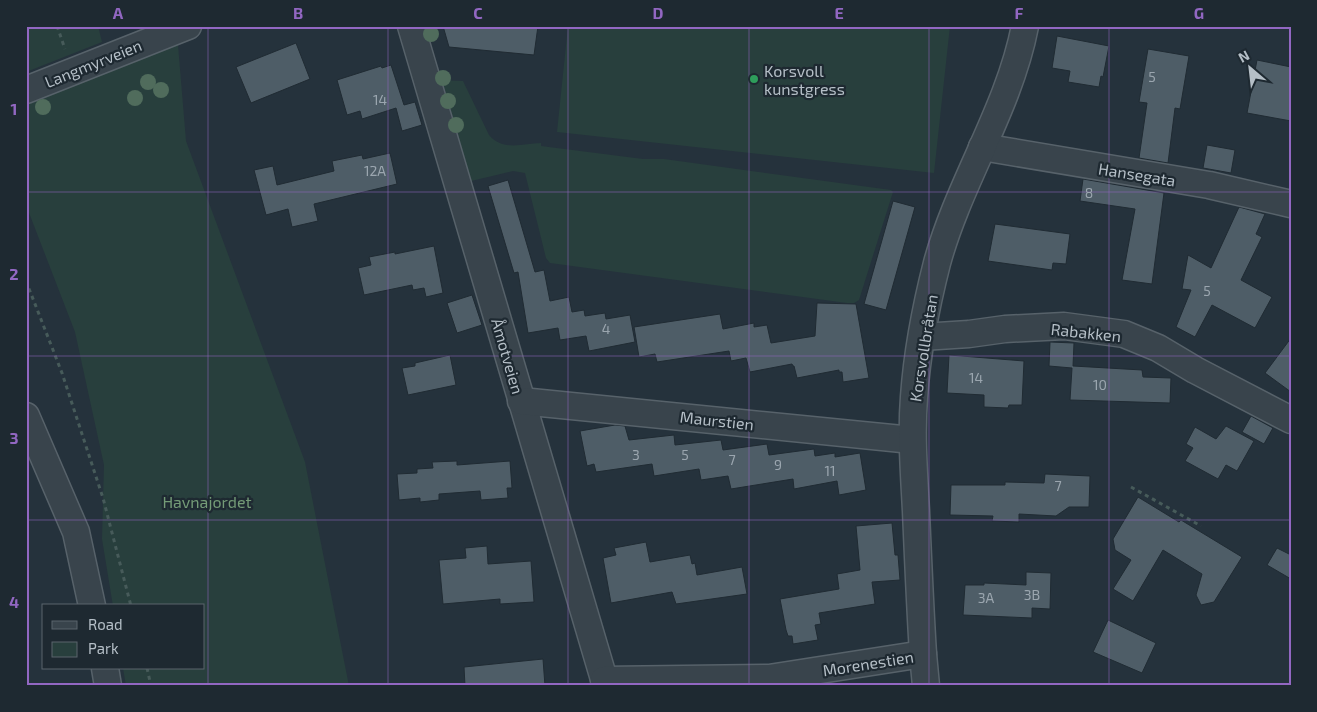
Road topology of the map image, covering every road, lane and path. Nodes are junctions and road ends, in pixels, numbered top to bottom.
1 (57, 26) edge
2 (188, 26) edge
3 (411, 26) edge
4 (1025, 26) edge
5 (65, 50) dead end
6 (26, 90) edge
7 (982, 147) junction
8 (1291, 204) edge
9 (26, 281) edge
10 (922, 338) junction
11 (521, 401) junction
12 (26, 416) edge
13 (1291, 420) edge
14 (912, 440) junction
15 (1130, 487) dead end
16 (1201, 526) dead end
17 (92, 604) edge
18 (130, 604) edge
19 (923, 654) junction
20 (105, 670) edge
21 (147, 670) edge
22 (605, 683) edge
23 (108, 686) edge
24 (151, 686) edge
25 (926, 686) edge

1 - 5 path
2 - 6 street, Langmyrveien
3 - 11 street, Åmotveien
4 - 7 street, Korsvollbråtan
7 - 8 street, Hansegata
7 - 10 street, Korsvollbråtan
9 - 18 path
10 - 13 street, Rabakken
10 - 14 street, Korsvollbråtan
11 - 14 street, Maurstien
11 - 22 street, Åmotveien
12 - 17 street
14 - 19 street, Korsvollbråtan
15 - 16 path
19 - 22 street, Morenestien
19 - 25 street, Korsvollbråtan
20 - 23 street
21 - 24 path

